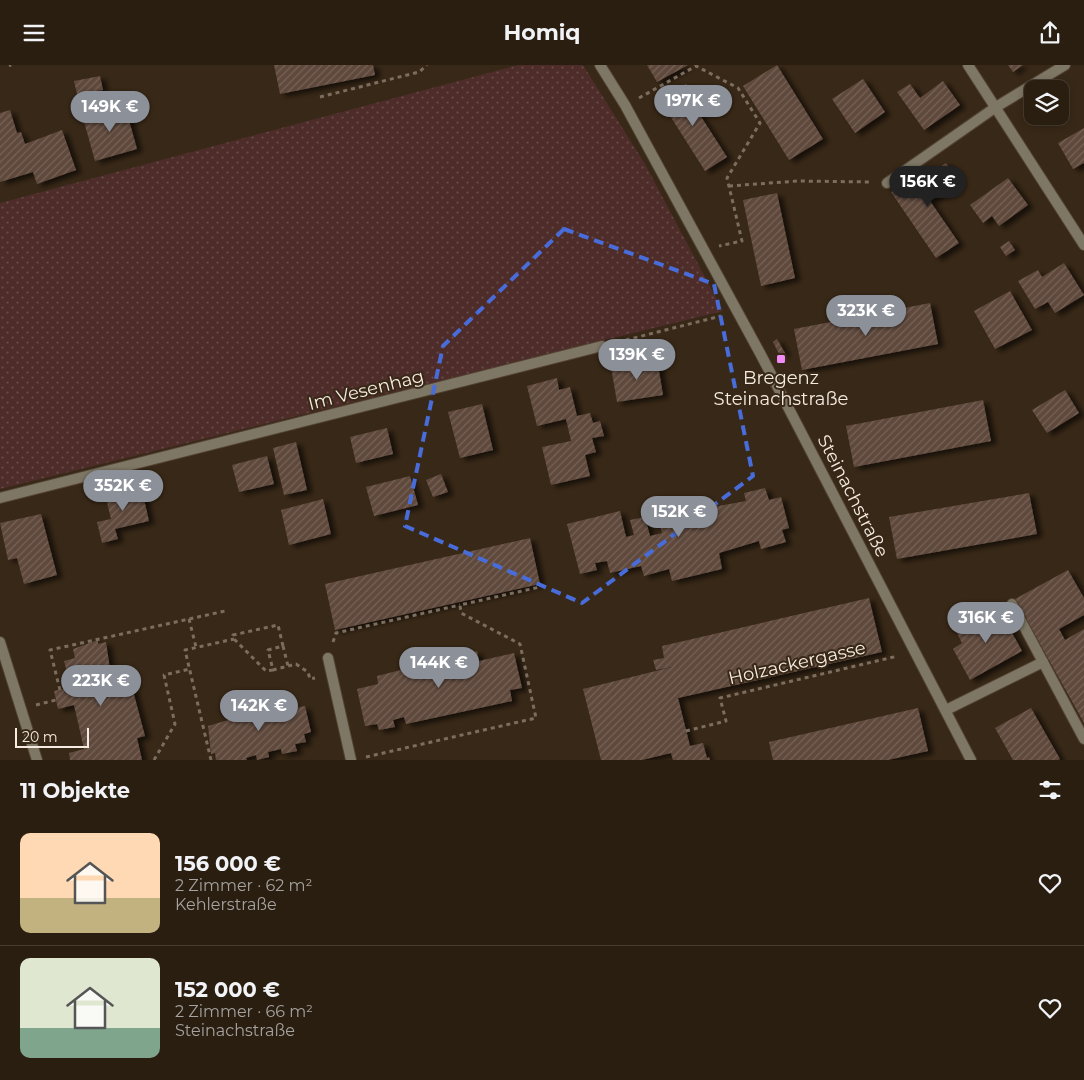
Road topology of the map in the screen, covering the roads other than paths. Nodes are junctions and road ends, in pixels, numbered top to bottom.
1 (600, 65) edge
2 (968, 65) edge
3 (1065, 65) edge
4 (996, 107) junction
5 (887, 183) road end
6 (1084, 245) edge
7 (602, 346) road end
8 (0, 498) edge
9 (1012, 604) dead end
10 (0, 642) edge
11 (328, 657) road end
12 (1043, 662) junction
13 (946, 710) junction
14 (1084, 739) edge
15 (37, 760) edge
16 (351, 760) edge
17 (971, 760) edge

1 - 13 street, Steinachstraße
2 - 4 street
3 - 4 street
4 - 5 street
4 - 6 street
7 - 8 street, Im Vesenhag
9 - 12 street
10 - 15 street
11 - 16 street
12 - 13 street
12 - 14 street
13 - 17 street, Steinachstraße

